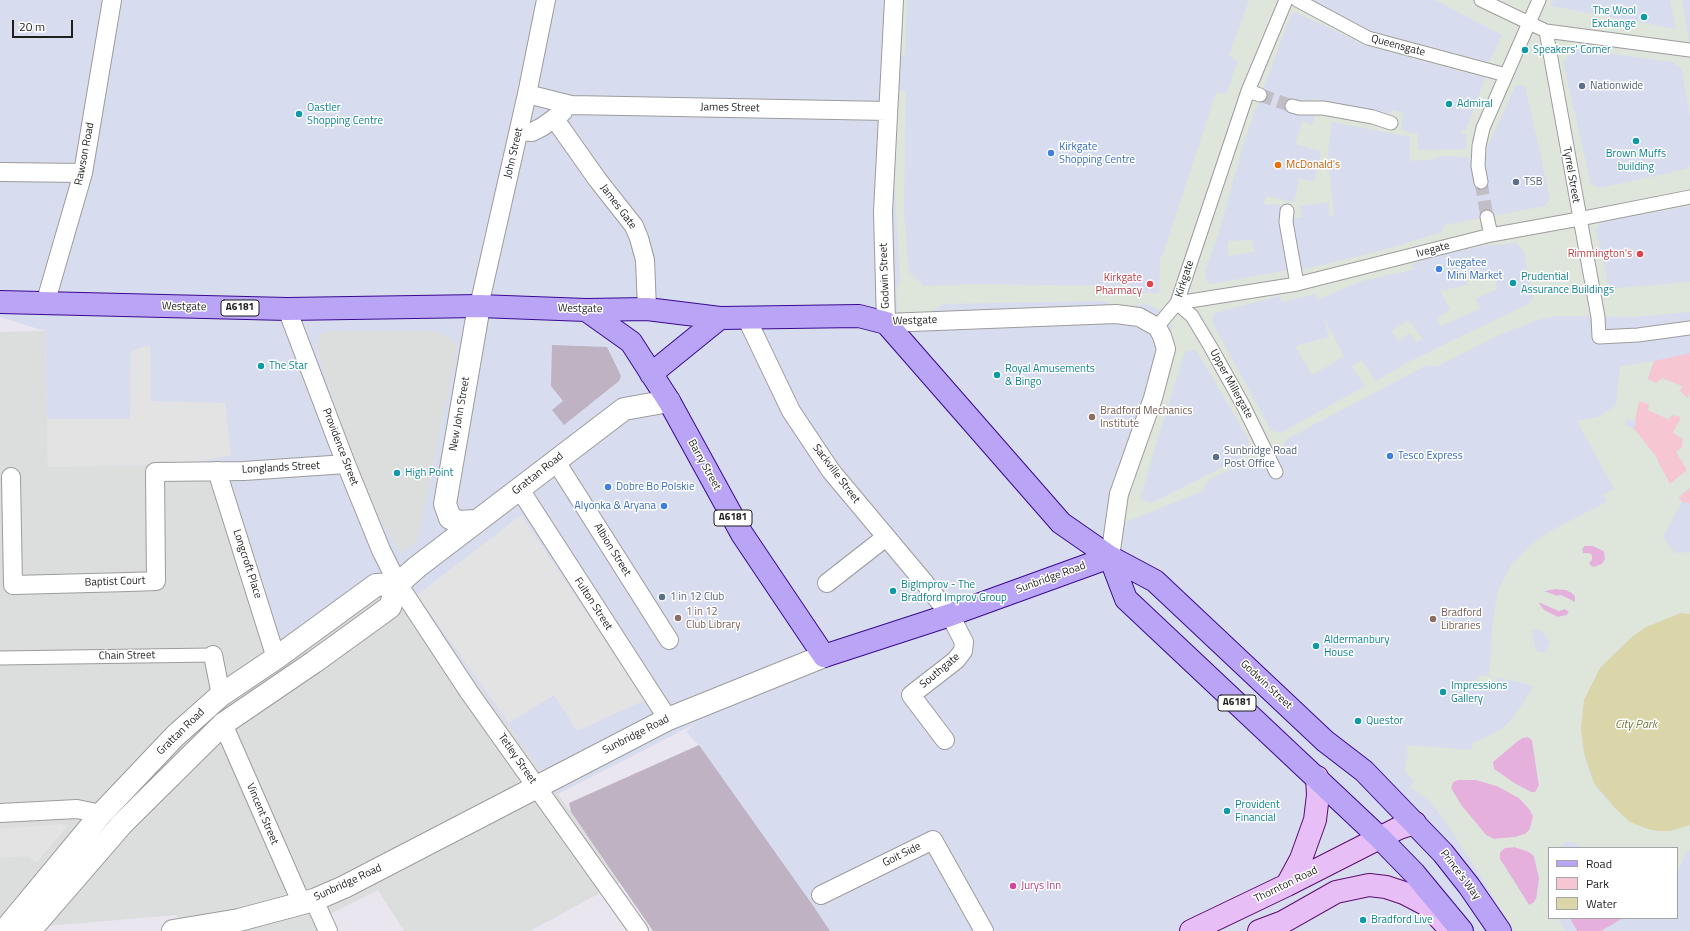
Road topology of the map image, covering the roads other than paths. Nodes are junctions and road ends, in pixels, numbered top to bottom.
1 (112, 0) edge
2 (546, 0) edge
3 (894, 0) edge
4 (1286, 0) edge
5 (1297, 0) edge
6 (1481, 0) edge
7 (1539, 0) edge
8 (1530, 24) junction
9 (1546, 31) junction
10 (1690, 50) edge
11 (1506, 76) junction
12 (1248, 91) junction
13 (527, 94) junction
14 (1260, 95) tunnel mouth
15 (571, 105) junction
16 (1292, 106) tunnel mouth
17 (888, 111) junction
18 (554, 118) junction
19 (1391, 123) dead end
20 (519, 132) junction
21 (0, 172) edge
22 (83, 173) junction
23 (1481, 182) tunnel mouth
24 (1690, 197) edge
25 (1287, 210) dead end
26 (1487, 217) tunnel mouth
27 (1579, 219) junction
28 (1491, 235) junction
29 (1297, 284) junction
30 (0, 302) edge
31 (44, 304) junction
32 (1177, 304) junction
33 (479, 306) junction
34 (287, 308) junction
35 (647, 309) junction
36 (586, 310) junction
37 (746, 317) junction
38 (720, 318) junction
39 (886, 323) junction
40 (1157, 326) junction
41 (1690, 328) edge
42 (651, 374) junction
43 (668, 401) junction
44 (555, 460) junction
45 (346, 464) junction
46 (217, 470) junction
47 (1276, 472) dead end
48 (12, 477) dead end
49 (519, 488) junction
50 (445, 504) junction
51 (476, 521) junction
52 (886, 537) junction
53 (1110, 557) junction
54 (417, 567) junction
55 (827, 582) dead end
56 (398, 584) junction
57 (950, 615) junction
58 (669, 640) dead end
59 (213, 656) joint
60 (824, 656) junction
61 (0, 658) edge
62 (276, 658) junction
63 (220, 695) junction
64 (668, 719) junction
65 (223, 724) junction
66 (945, 740) dead end
67 (1317, 777) junction
68 (536, 786) junction
69 (0, 813) edge
70 (101, 814) junction
71 (1415, 823) junction
72 (1380, 838) junction
73 (1287, 885) junction
74 (820, 895) dead end
75 (308, 902) junction
76 (4, 931) edge
77 (25, 931) edge
78 (173, 931) edge
79 (328, 931) edge
80 (639, 931) edge
81 (984, 931) edge
82 (1191, 931) edge
83 (1259, 931) edge
84 (1452, 931) edge
85 (1462, 931) edge
86 (1500, 931) edge

1 - 22 street, Rawson Road
2 - 13 street, John Street
3 - 17 street, Godwin Street
4 - 12 street, Kirkgate
5 - 11 street, Queensgate
6 - 8 street
7 - 8 street
8 - 9 street
8 - 11 street
9 - 10 street
9 - 27 street, Tyrrel Street
11 - 23 street
12 - 14 street
12 - 32 street, Kirkgate
13 - 15 street, James Street
13 - 20 street, John Street
15 - 17 street, James Street
15 - 18 street
16 - 19 street
17 - 39 street, Godwin Street
18 - 20 street
18 - 35 street, James Gate
20 - 33 street, John Street
21 - 22 street
22 - 31 street, Rawson Road
24 - 27 street, Ivegate
25 - 29 street
26 - 28 street
27 - 28 street, Ivegate
27 - 41 street, Tyrrel Street
28 - 29 street, Ivegate
29 - 32 street, Ivegate
30 - 31 main road, Westgate / A6181
31 - 34 main road, Westgate / A6181
32 - 40 street, Kirkgate
32 - 47 street, Upper Millergate
33 - 34 main road, Westgate / A6181
33 - 36 main road, Westgate / A6181
33 - 50 street, New John Street
34 - 45 street, Providence Street
35 - 36 main road, Westgate / A6181
35 - 38 main road, Westgate / A6181
36 - 42 main road, A6181
37 - 38 main road, Westgate / A6181
37 - 39 main road, Westgate / A6181
37 - 52 street, Sackville Street
38 - 42 main road
39 - 40 street, Westgate
39 - 53 main road, Godwin Street / A6181
40 - 53 street
42 - 43 main road, Barry Street / A6181
43 - 44 street, Grattan Road
43 - 60 main road, Barry Street / A6181
44 - 49 street, Grattan Road
44 - 58 street, Albion Street
45 - 46 street, Longlands Street
45 - 56 street, Providence Street
46 - 48 street, Baptist Court
46 - 62 street, Longcroft Place
49 - 51 street, Grattan Road
49 - 64 street, Fulton Street
50 - 51 street
50 - 54 street, Grattan Road
51 - 54 street, Grattan Road
52 - 55 street
52 - 57 street, Sackville Street
53 - 57 main road, Sunbridge Road
53 - 67 main road, A6181
53 - 71 main road, Godwin Street / A6181
54 - 56 street, Grattan Road
56 - 62 street, Grattan Road
56 - 65 street, Grattan Road
56 - 68 street, Tetley Street
57 - 60 main road, Sunbridge Road
57 - 66 street, Southgate
59 - 61 street, Chain Street
59 - 63 street, Chain Street
60 - 64 street, Sunbridge Road
62 - 63 street, Grattan Road
63 - 70 street, Grattan Road
64 - 68 street, Sunbridge Road
65 - 75 street, Vincent Street
65 - 77 street, Grattan Road
67 - 72 main road, A6181
67 - 73 main road
68 - 75 street, Sunbridge Road
68 - 80 street, Tetley Street
69 - 70 street
70 - 76 street, Grattan Road
71 - 72 main road, Thornton Road
71 - 86 main road, Prince's Way / A6181
72 - 73 main road, Thornton Road
72 - 85 main road, A6181
73 - 82 main road, Thornton Road
74 - 81 street, Goit Side
75 - 78 street, Sunbridge Road
75 - 79 street, Vincent Street
83 - 84 main road

